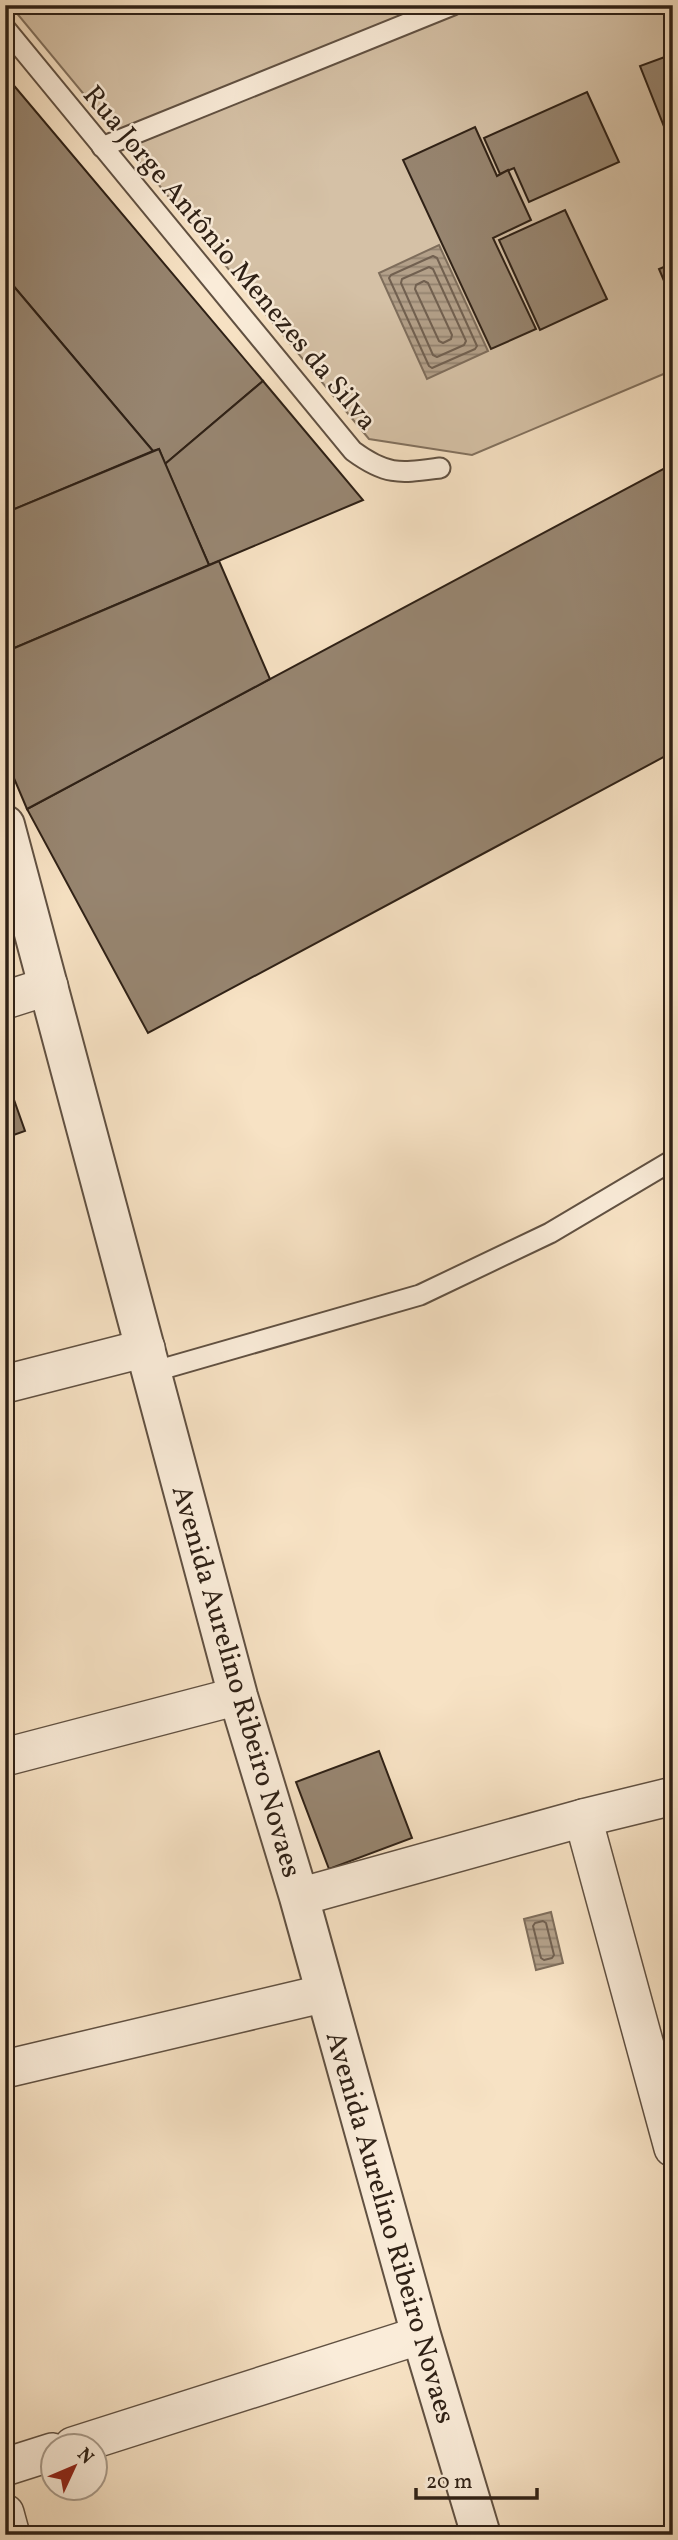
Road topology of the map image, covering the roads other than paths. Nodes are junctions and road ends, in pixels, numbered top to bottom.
1 (453, 5) edge
2 (5, 28) edge
3 (102, 147) junction
4 (440, 468) dead end
5 (5, 825) edge
6 (50, 986) junction
7 (5, 1000) edge
8 (673, 1160) edge
9 (149, 1360) junction
10 (5, 1384) edge
11 (238, 1696) junction
12 (5, 1757) edge
13 (673, 1796) edge
14 (583, 1818) junction
15 (299, 1897) junction
16 (326, 1993) junction
17 (5, 2069) edge
18 (673, 2148) edge
19 (421, 2335) junction
20 (108, 2434) edge
21 (38, 2456) edge
22 (5, 2467) edge
23 (5, 2513) edge
24 (11, 2535) edge
25 (481, 2535) edge

1 - 3 lane
2 - 3 lane, Rua Jorge Antônio Menezes da Silva
3 - 4 lane, Rua Jorge Antônio Menezes da Silva
5 - 6 street, Avenida Aurelino Ribeiro Novaes
6 - 7 street
6 - 9 street, Avenida Aurelino Ribeiro Novaes
8 - 9 lane
9 - 10 street
9 - 11 street, Avenida Aurelino Ribeiro Novaes
11 - 12 street
11 - 15 street, Avenida Aurelino Ribeiro Novaes
13 - 14 street
14 - 15 street
14 - 18 street
15 - 16 street, Avenida Aurelino Ribeiro Novaes
16 - 17 street
16 - 19 street, Avenida Aurelino Ribeiro Novaes
19 - 20 street
19 - 25 street, Avenida Aurelino Ribeiro Novaes
21 - 22 street
23 - 24 street

